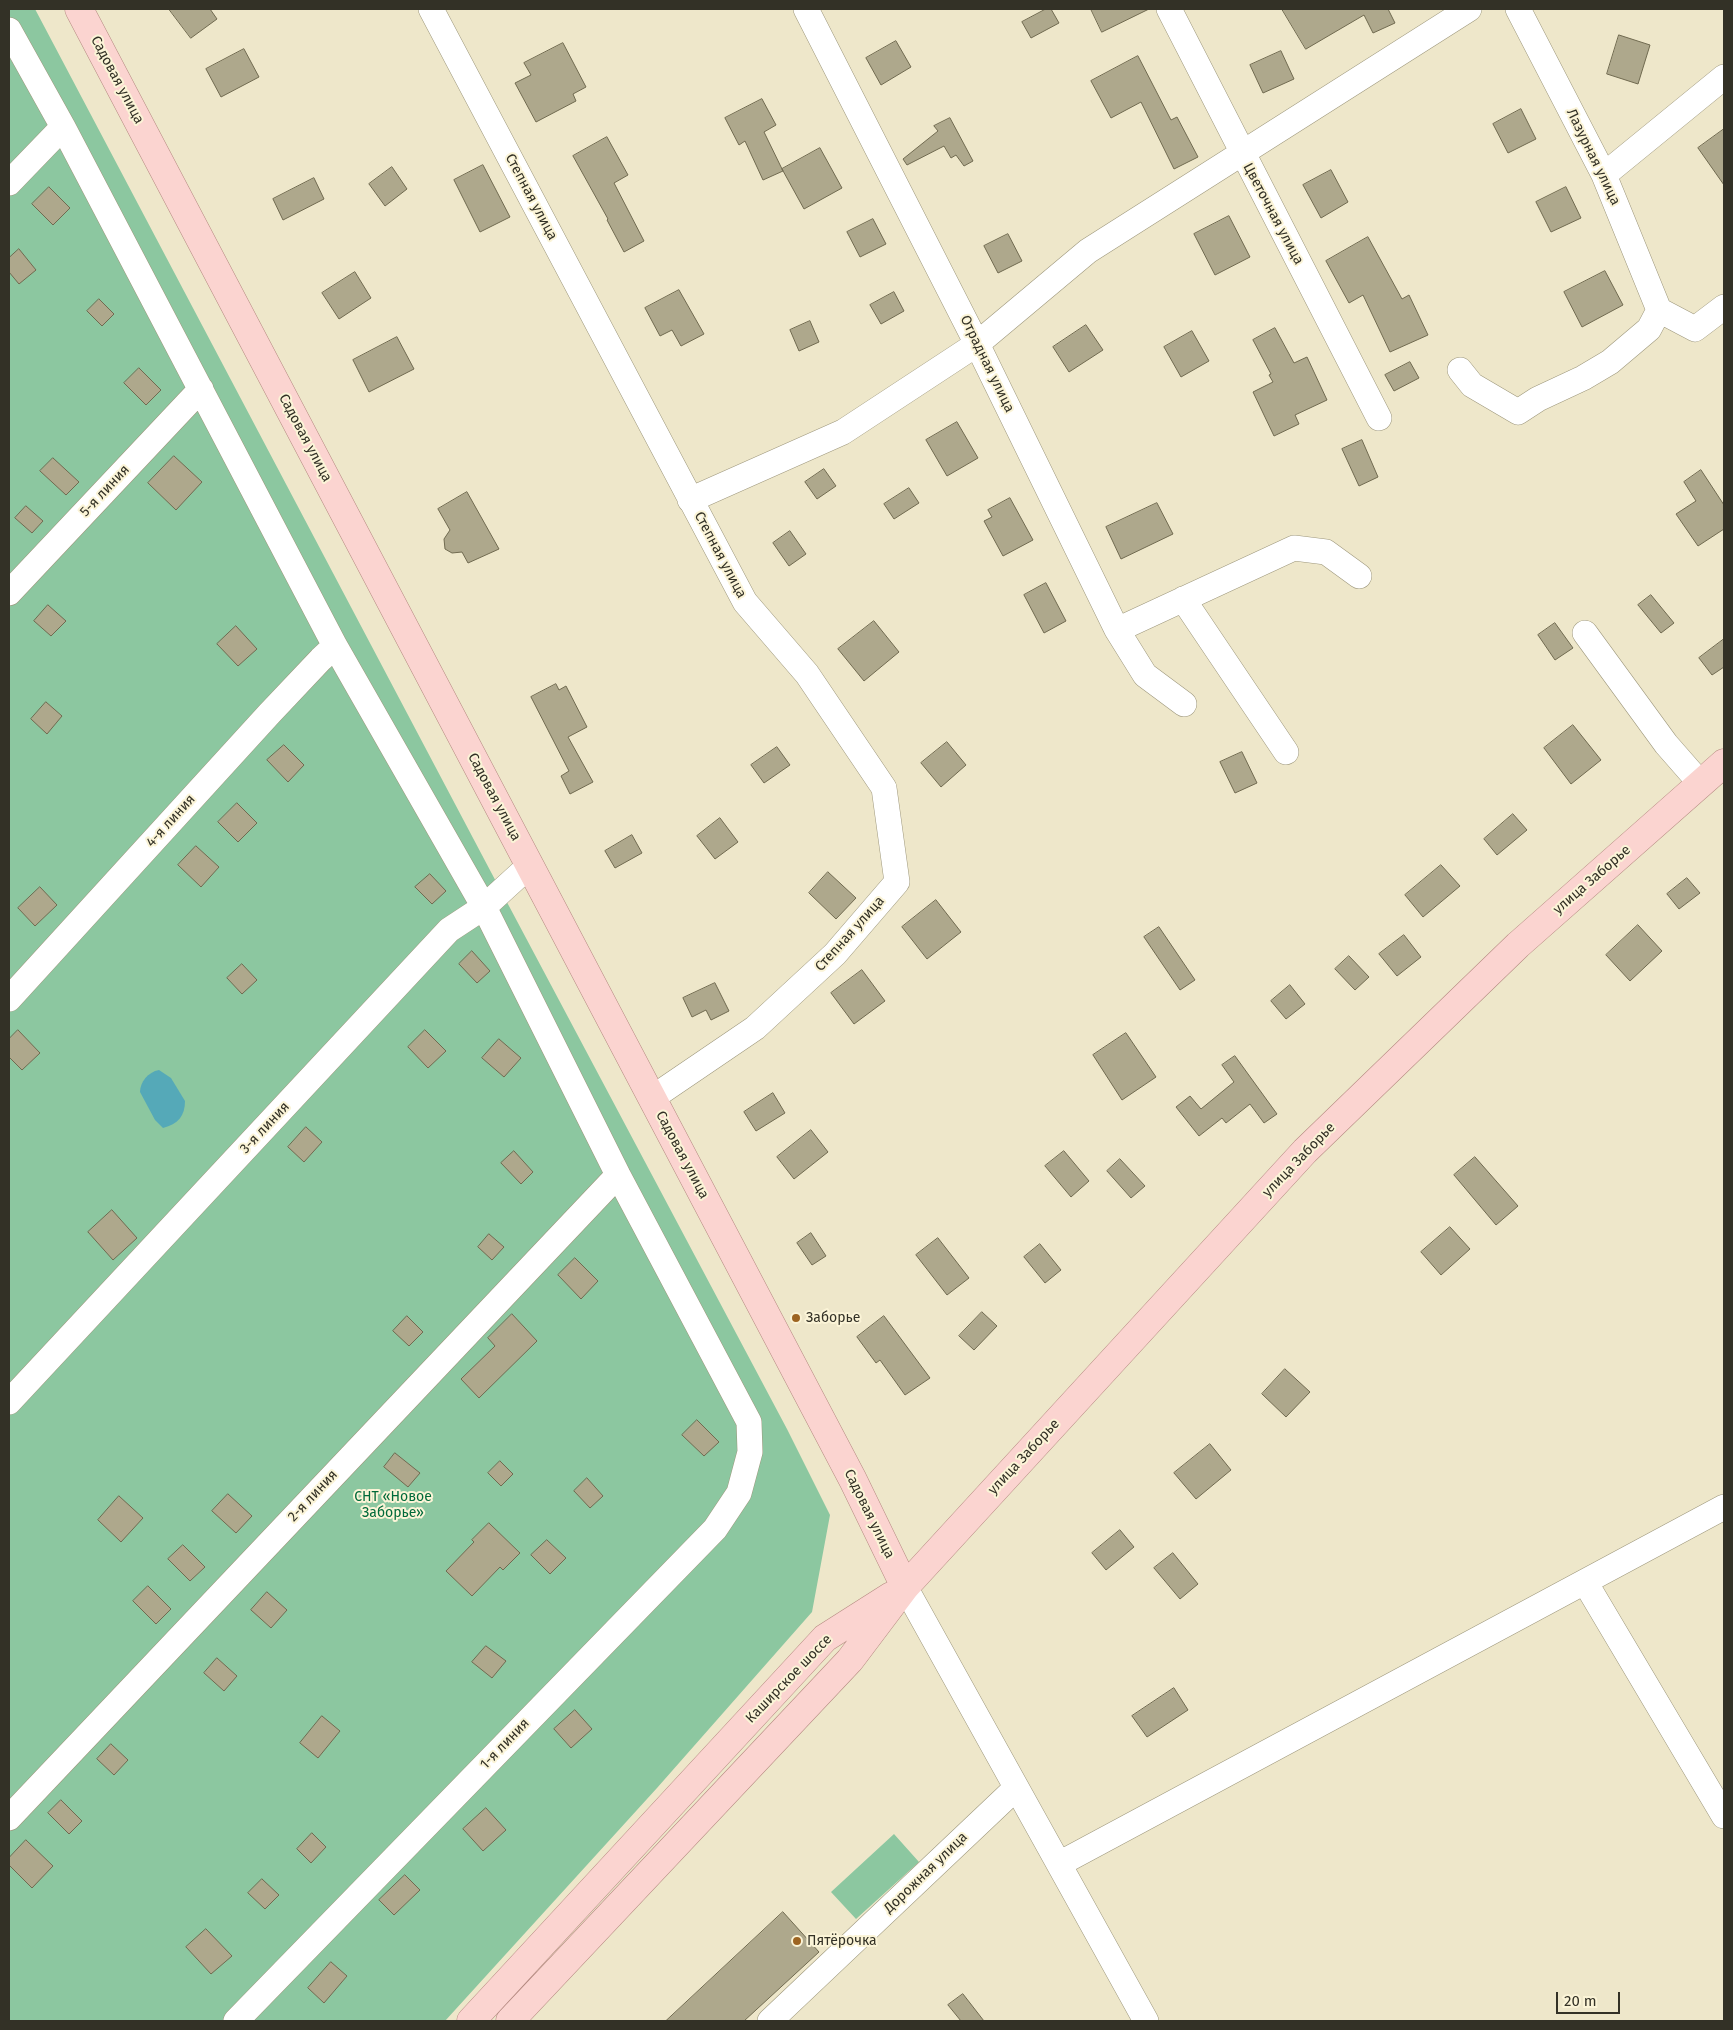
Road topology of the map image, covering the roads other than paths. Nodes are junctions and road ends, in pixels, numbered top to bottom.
1 (79, 9) edge
2 (431, 9) edge
3 (806, 9) edge
4 (1169, 9) edge
5 (1469, 9) edge
6 (1518, 9) edge
7 (9, 30) edge
8 (1724, 77) edge
9 (63, 127) junction
10 (1242, 154) junction
11 (1604, 176) junction
12 (9, 183) edge
13 (1724, 307) edge
14 (1659, 310) junction
15 (977, 344) junction
16 (1460, 370) dead end
17 (201, 389) junction
18 (1379, 418) dead end
19 (690, 500) junction
20 (1359, 576) dead end
21 (9, 593) edge
22 (1182, 599) junction
23 (1117, 630) junction
24 (1585, 633) dead end
25 (335, 646) junction
26 (1184, 704) dead end
27 (1286, 752) dead end
28 (1724, 763) edge
29 (1701, 784) junction
30 (530, 864) junction
31 (484, 907) junction
32 (9, 999) edge
33 (652, 1098) junction
34 (618, 1175) junction
35 (9, 1402) edge
36 (1724, 1507) edge
37 (1585, 1582) junction
38 (905, 1587) junction
39 (1016, 1788) junction
40 (1724, 1816) edge
41 (9, 1818) edge
42 (1059, 1864) junction
43 (236, 2021) edge
44 (471, 2021) edge
45 (510, 2021) edge
46 (770, 2021) edge
47 (1146, 2021) edge

1 - 30 main road, Садовая улица
2 - 19 street, Степная улица
3 - 15 street, Отрадная улица
4 - 10 street, Цветочная улица
5 - 10 street
6 - 11 street, Лазурная улица
7 - 9 street, 1-я линия
8 - 11 street
9 - 12 street
9 - 17 street, 1-я линия
10 - 15 street
10 - 18 street, Цветочная улица
11 - 14 street, Лазурная улица
13 - 14 street
14 - 16 street
15 - 19 street
15 - 23 street, Отрадная улица
17 - 21 street, 5-я линия
17 - 25 street, 1-я линия
19 - 33 street, Степная улица
20 - 22 street
22 - 23 street
22 - 27 street
23 - 26 street, Отрадная улица
24 - 29 street
25 - 31 street, 1-я линия
25 - 32 street, 4-я линия
28 - 29 main road, улица Заборье
29 - 38 main road, улица Заборье
30 - 31 street, 3-я линия
30 - 33 main road, Садовая улица
31 - 34 street, 1-я линия
31 - 35 street, 3-я линия
33 - 38 main road, Садовая улица
34 - 41 street, 2-я линия
34 - 43 street, 1-я линия
36 - 37 street
37 - 40 street
37 - 42 street
38 - 39 street
38 - 44 main road, Каширское шоссе
38 - 45 main road
39 - 42 street
39 - 46 street, Дорожная улица
42 - 47 street

